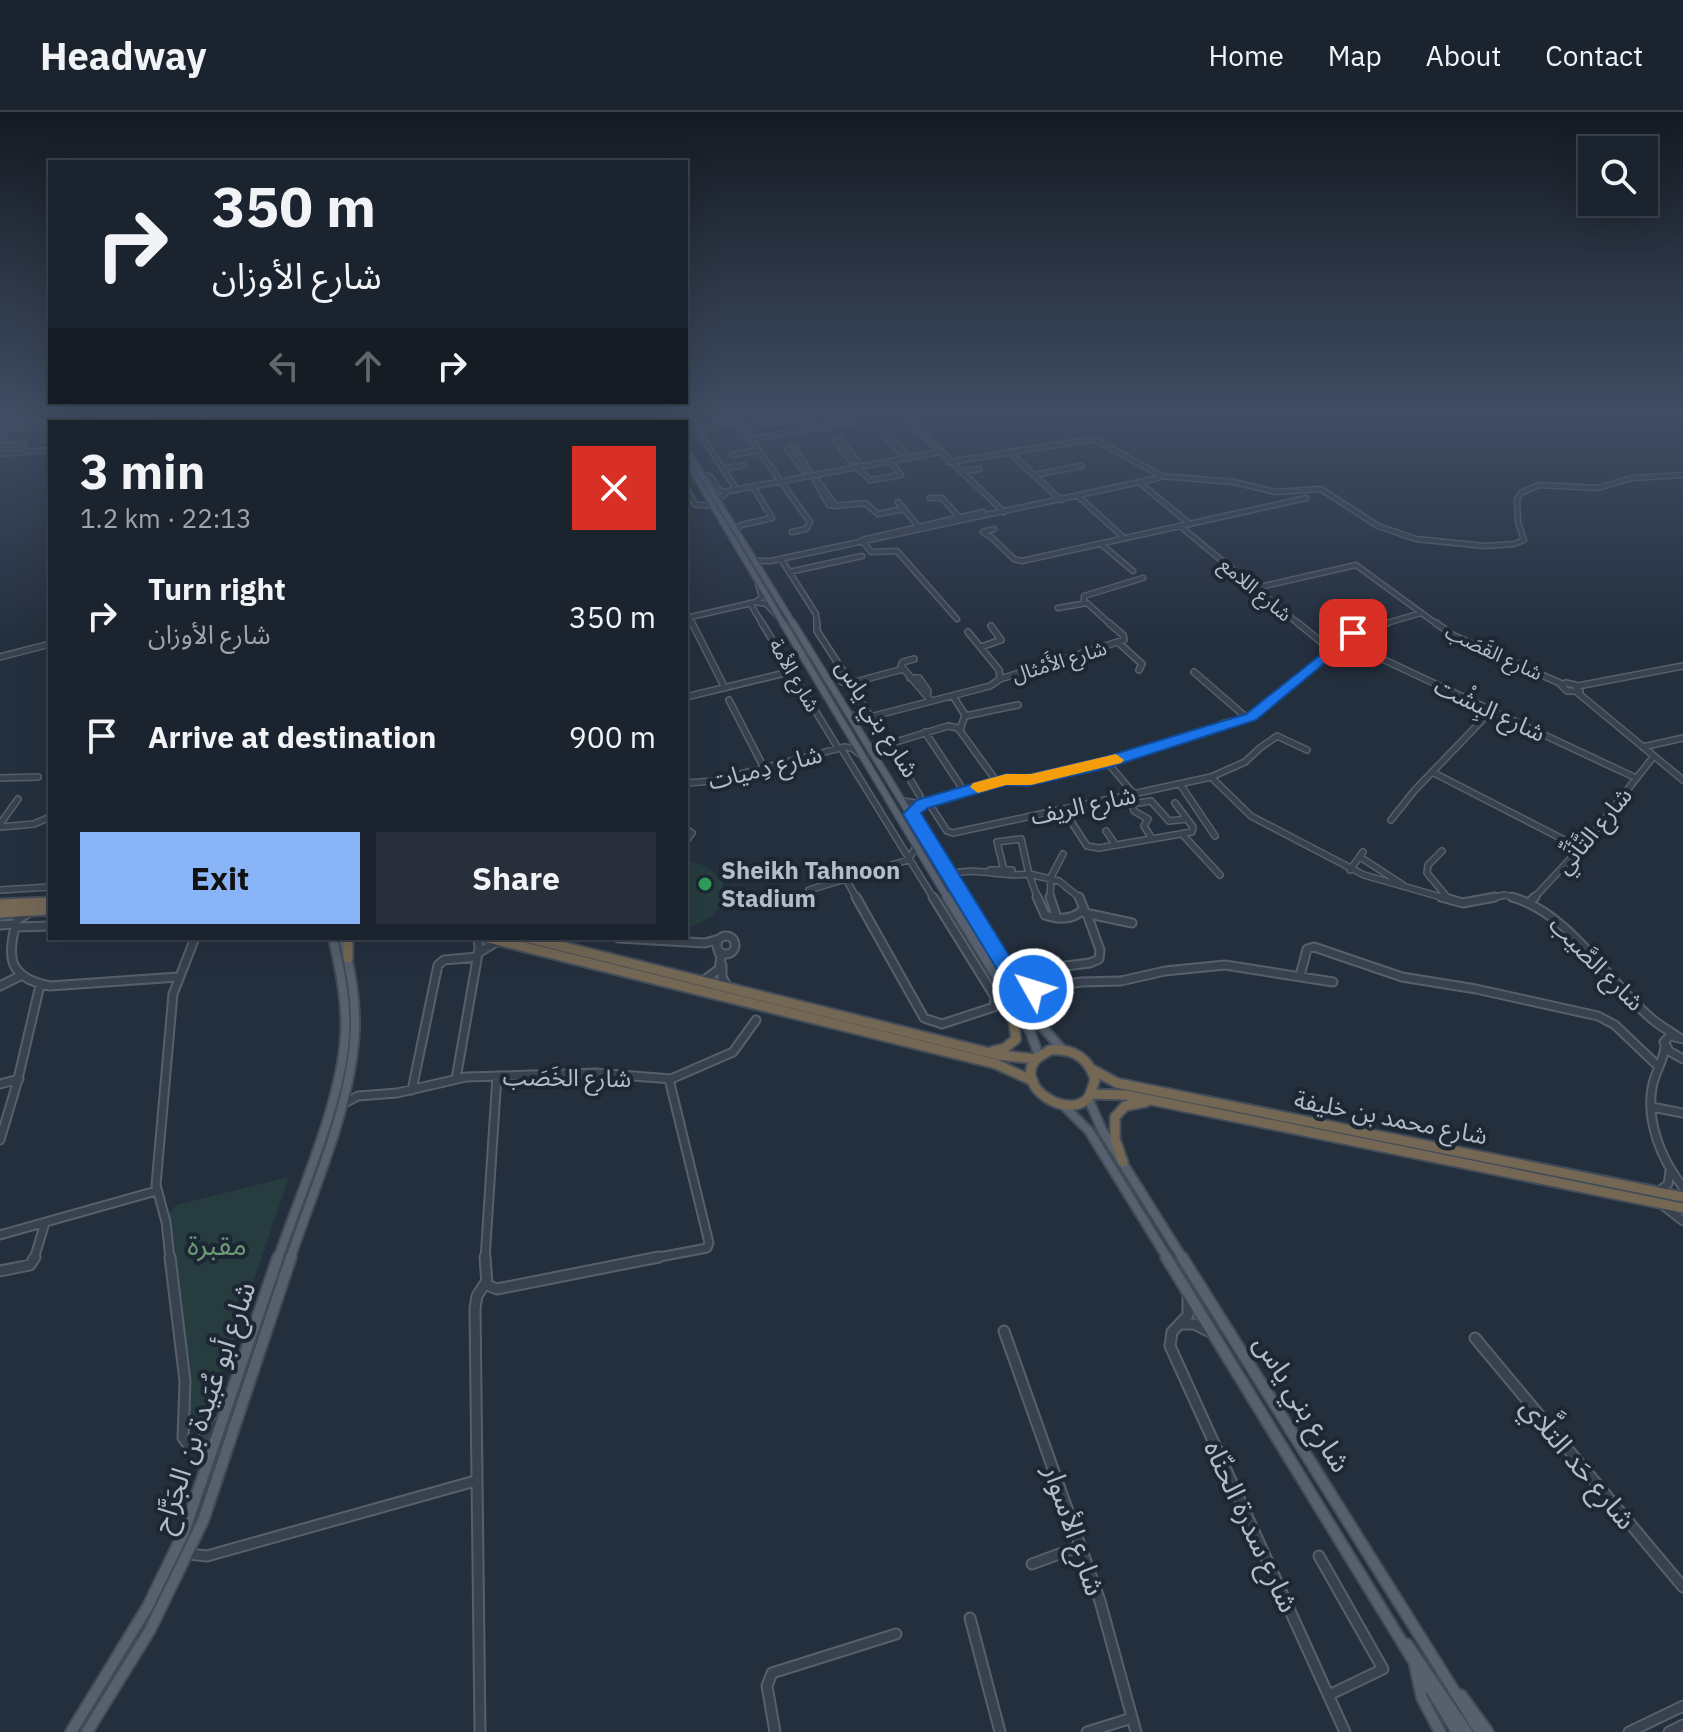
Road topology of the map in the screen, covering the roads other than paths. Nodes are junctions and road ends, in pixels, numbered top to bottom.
1 (688, 491) edge
2 (704, 491) edge
3 (712, 491) edge
4 (725, 491) edge
5 (728, 491) junction
6 (732, 491) edge
7 (755, 491) edge
8 (787, 491) edge
9 (825, 491) edge
10 (983, 491) edge
11 (1051, 491) edge
12 (1104, 491) edge
13 (1149, 491) edge
14 (1268, 491) edge
15 (1289, 491) edge
16 (1326, 491) edge
17 (1527, 491) edge
18 (1078, 496) junction
19 (708, 497) junction
20 (930, 498) dead end
21 (1306, 498) dead end
22 (1061, 500) junction
23 (898, 502) dead end
24 (716, 503) junction
25 (696, 504) junction
26 (904, 509) junction
27 (1004, 512) junction
28 (994, 514) junction
29 (959, 517) junction
30 (1190, 524) junction
31 (918, 526) junction
32 (1180, 526) junction
33 (994, 529) dead end
34 (736, 530) junction
35 (792, 532) dead end
36 (1124, 538) junction
37 (862, 542) junction
38 (1101, 544) junction
39 (862, 556) dead end
40 (781, 559) junction
41 (760, 563) junction
42 (791, 570) junction
43 (1133, 571) dead end
44 (754, 576) junction
45 (766, 578) junction
46 (1143, 578) dead end
47 (758, 584) junction
48 (1255, 588) junction
49 (753, 602) junction
50 (1084, 602) junction
51 (1058, 608) dead end
52 (1421, 613) junction
53 (779, 617) junction
54 (688, 618) edge
55 (957, 619) dead end
56 (991, 626) dead end
57 (968, 632) dead end
58 (1344, 641) junction
59 (1119, 643) junction
60 (48, 645) edge
61 (981, 647) junction
62 (1332, 651) junction
63 (0, 657) edge
64 (914, 659) dead end
65 (1683, 666) edge
66 (903, 669) junction
67 (1139, 670) dead end
68 (793, 671) junction
69 (1194, 672) dead end
70 (1000, 679) junction
71 (848, 684) junction
72 (725, 688) junction
73 (1578, 690) junction
74 (953, 696) junction
75 (688, 697) edge
76 (929, 698) junction
77 (729, 700) dead end
78 (1018, 705) dead end
79 (1492, 710) junction
80 (850, 715) junction
81 (965, 716) junction
82 (868, 717) junction
83 (1247, 718) junction
84 (846, 728) junction
85 (960, 730) junction
86 (860, 731) junction
87 (925, 732) junction
88 (1683, 738) edge
89 (1643, 747) junction
90 (841, 748) junction
91 (1307, 750) dead end
92 (1654, 756) junction
93 (865, 758) junction
94 (1107, 762) junction
95 (764, 768) junction
96 (1432, 772) junction
97 (38, 777) dead end
98 (1211, 777) junction
99 (0, 778) edge
100 (1636, 778) junction
101 (1683, 780) edge
102 (997, 782) junction
103 (688, 783) edge
104 (1180, 784) junction
105 (964, 791) junction
106 (1134, 794) junction
107 (920, 796) dead end
108 (18, 799) dead end
109 (903, 801) junction
110 (925, 803) junction
111 (1175, 803) dead end
112 (1063, 809) junction
113 (912, 814) junction
114 (1185, 816) junction
115 (48, 818) edge
116 (1391, 820) dead end
117 (0, 825) edge
118 (1106, 831) dead end
119 (1183, 835) junction
120 (1215, 836) dead end
121 (1151, 837) junction
122 (1115, 844) junction
123 (916, 847) junction
124 (1580, 848) junction
125 (1442, 851) dead end
126 (1063, 854) dead end
127 (908, 860) junction
128 (986, 870) junction
129 (1004, 870) junction
130 (1012, 870) dead end
131 (1350, 870) junction
132 (949, 874) junction
133 (1029, 874) junction
134 (1220, 875) dead end
135 (1049, 877) junction
136 (846, 879) junction
137 (48, 887) edge
138 (1406, 887) junction
139 (0, 890) edge
140 (809, 890) dead end
141 (1450, 900) junction
142 (48, 902) edge
143 (1530, 902) junction
144 (0, 904) edge
145 (48, 910) edge
146 (33, 911) junction
147 (5, 912) edge
148 (1084, 913) junction
149 (1057, 918) junction
150 (1132, 923) dead end
151 (0, 925) edge
152 (15, 926) junction
153 (48, 926) edge
154 (719, 939) junction
155 (194, 940) edge
156 (333, 940) edge
157 (346, 940) edge
158 (478, 940) edge
159 (492, 940) edge
160 (497, 940) edge
161 (536, 940) edge
162 (564, 940) edge
163 (653, 940) edge
164 (705, 943) junction
165 (10, 947) junction
166 (0, 950) edge
167 (573, 950) junction
168 (717, 950) junction
169 (732, 952) junction
170 (478, 955) junction
171 (721, 966) junction
172 (22, 975) junction
173 (1300, 976) junction
174 (178, 977) junction
175 (701, 981) junction
176 (1333, 982) dead end
177 (1016, 984) junction
178 (40, 985) junction
179 (0, 986) edge
180 (728, 988) junction
181 (1033, 989) junction
182 (1011, 1001) junction
183 (1028, 1005) junction
184 (1652, 1019) junction
185 (756, 1020) dead end
186 (1681, 1038) edge
187 (1665, 1043) junction
188 (1062, 1049) junction
189 (987, 1052) junction
190 (1038, 1057) junction
191 (1683, 1059) edge
192 (1660, 1066) junction
193 (1093, 1070) junction
194 (497, 1076) junction
195 (19, 1079) junction
196 (456, 1079) junction
197 (669, 1079) junction
198 (1033, 1081) junction
199 (0, 1084) edge
200 (347, 1086) junction
201 (412, 1090) junction
202 (358, 1096) junction
203 (1090, 1096) junction
204 (1154, 1101) junction
205 (1063, 1105) junction
206 (341, 1106) junction
207 (1652, 1107) junction
208 (1683, 1113) edge
209 (0, 1140) edge
210 (1123, 1162) junction
211 (1670, 1171) junction
212 (1683, 1187) edge
213 (156, 1191) junction
214 (1654, 1197) junction
215 (1683, 1197) edge
216 (1683, 1208) edge
217 (1683, 1221) edge
218 (45, 1223) junction
219 (0, 1235) edge
220 (0, 1271) edge
221 (486, 1282) junction
222 (1186, 1289) junction
223 (1182, 1324) junction
224 (1004, 1331) dead end
225 (1213, 1334) junction
226 (1475, 1338) dead end
227 (228, 1410) junction
228 (475, 1481) junction
229 (1081, 1546) junction
230 (189, 1554) junction
231 (1319, 1556) dead end
232 (1032, 1564) dead end
233 (1683, 1587) edge
234 (970, 1618) dead end
235 (896, 1634) dead end
236 (1397, 1634) junction
237 (1415, 1663) junction
238 (1451, 1686) junction
239 (1329, 1695) junction
240 (1683, 1706) edge
241 (1132, 1718) junction
242 (1683, 1725) edge
243 (71, 1732) edge
244 (87, 1732) edge
245 (480, 1732) edge
246 (775, 1732) edge
247 (1000, 1732) edge
248 (1087, 1732) edge
249 (1136, 1732) edge
250 (1345, 1732) edge
251 (1440, 1732) edge
252 (1457, 1732) edge
253 (1467, 1732) edge
254 (1480, 1732) edge
255 (1488, 1732) edge
256 (1629, 1732) edge
257 (1669, 1732) edge

1 - 25 street
2 - 19 main road, شارع بني ياس
3 - 24 main road, شارع بني ياس
4 - 5 street
5 - 6 street
5 - 24 street
7 - 34 street
8 - 35 street
9 - 26 street
10 - 27 street
11 - 22 street
12 - 18 street
13 - 30 street
14 - 15 street
16 - 17 street
18 - 22 street
18 - 36 street
19 - 24 main road, شارع بني ياس
19 - 25 street
20 - 29 street
21 - 30 street
22 - 27 street
23 - 26 street
24 - 25 street
24 - 34 main road, شارع بني ياس
24 - 44 main road, شارع بني ياس
26 - 31 street
27 - 28 street
28 - 29 street
28 - 37 street
29 - 31 street
30 - 32 street
31 - 37 street
32 - 36 street
32 - 48 street, شارع اللامع
33 - 38 street
34 - 41 main road, شارع بني ياس
36 - 38 street
37 - 40 street
37 - 55 street
38 - 43 street
39 - 42 street
40 - 41 street
40 - 42 street
41 - 45 main road, شارع بني ياس
42 - 71 street
44 - 45 main road
44 - 47 main road, شارع بني ياس
45 - 80 main road, شارع بني ياس
46 - 50 street
47 - 49 street
47 - 53 main road, شارع بني ياس
48 - 52 street, شارع القَصَب
48 - 62 street, شارع اللامع
49 - 53 street
49 - 54 street
49 - 68 street, شارع الأمة
50 - 51 street
50 - 59 street, شارع الأَمْثال
52 - 58 street
52 - 73 street, شارع القَصَب
53 - 84 main road, شارع بني ياس
54 - 72 street
56 - 61 street
57 - 61 street
58 - 62 street
58 - 79 street, شارع البِشْت
59 - 67 street, شارع الأَمْثال
59 - 70 street, شارع الأَمْثال
60 - 63 street
61 - 70 street
62 - 83 street
64 - 66 street
65 - 73 street
66 - 71 street
66 - 76 street
68 - 72 street
68 - 90 street, شارع الأمة
69 - 83 street
70 - 74 street, شارع الأَمْثال
71 - 82 street
72 - 75 street
73 - 89 street
74 - 76 street, شارع الأَمْثال
74 - 81 street
76 - 82 street, شارع الأَمْثال
77 - 95 street
78 - 81 street
79 - 96 street
79 - 100 street, شارع البِشْت
80 - 82 street
80 - 86 main road, شارع بني ياس
81 - 85 street
82 - 86 street
83 - 94 street
84 - 90 street, شارع دِميات
84 - 93 main road, شارع بني ياس
85 - 87 street
85 - 102 street
86 - 109 main road, شارع بني ياس
87 - 105 street
87 - 107 street
88 - 89 street
89 - 92 street
90 - 93 street, شارع دِميات
90 - 95 street, شارع دِميات
90 - 127 street, شارع الأمة
91 - 98 street, شارع الريف
92 - 100 street, شارع التَّأنِّي
92 - 101 street
93 - 123 main road, شارع بني ياس
94 - 102 street
94 - 106 street
95 - 103 street, شارع دِميات
96 - 116 street
96 - 124 street
97 - 99 street
98 - 104 street, شارع الريف
98 - 131 street, شارع الصَّيب
100 - 124 street, شارع التَّأنِّي
102 - 105 street
104 - 106 street, شارع الريف
104 - 120 street
105 - 110 street
106 - 112 street, شارع الريف
108 - 117 street
109 - 110 street
109 - 113 main road, شارع بني ياس
110 - 112 street, شارع الريف
110 - 113 street
111 - 114 street
112 - 122 street
113 - 132 main road, شارع بني ياس
114 - 119 street
114 - 121 street
115 - 117 street
118 - 122 street
119 - 121 street
119 - 134 street
121 - 122 street
123 - 127 street
123 - 182 main road, شارع بني ياس
124 - 143 street, شارع التَّأنِّي
125 - 141 street
126 - 135 street
127 - 136 street
127 - 136 street, شارع الأمة
128 - 129 street
128 - 132 street
128 - 133 street
129 - 130 street
129 - 133 street
131 - 138 street, شارع الصَّيب
131 - 138 street
132 - 177 main road, شارع بني ياس
133 - 135 street
133 - 149 street
135 - 148 street
135 - 149 street
136 - 140 street
137 - 139 street
138 - 141 street, شارع الصَّيب
141 - 143 street, شارع الصَّيب
142 - 144 highway
143 - 184 street, شارع الصَّيب
145 - 146 highway
146 - 147 highway
146 - 152 street
147 - 152 street
148 - 149 street
148 - 150 street
148 - 181 street
151 - 152 street
152 - 153 street
152 - 165 street
154 - 164 street
154 - 168 street
154 - 169 street
155 - 174 street
156 - 227 main road, شارع أبو عُبَيدة بن الجَرَّاح
157 - 200 main road, شارع أبو عُبَيدة بن الجَرَّاح
158 - 170 street
159 - 170 street
160 - 198 highway
161 - 167 highway
162 - 167 street
163 - 164 street
164 - 168 street
165 - 166 street
165 - 172 street
167 - 175 highway
168 - 169 street
168 - 171 street
169 - 171 street
170 - 196 street
170 - 201 street
171 - 175 street
171 - 180 street
172 - 178 street
172 - 179 street
173 - 176 street
173 - 181 street
173 - 192 street
174 - 178 street
174 - 213 street
175 - 180 highway
177 - 181 street
177 - 183 main road, شارع بني ياس
178 - 195 street
180 - 189 highway
181 - 183 street
182 - 189 highway
182 - 190 main road, شارع بني ياس
183 - 188 main road, شارع بني ياس
184 - 186 street, شارع الصَّيب
184 - 187 street, شارع الصَّيب
185 - 197 street, شارع الخَصَب
186 - 187 street
187 - 191 street
187 - 192 street
188 - 190 highway
188 - 193 highway
189 - 190 highway
190 - 198 highway
191 - 192 street
192 - 207 street
193 - 203 highway
193 - 214 highway, شارع محمد بن خليفة
194 - 196 street, شارع الخَصَب
194 - 197 street, شارع الخَصَب
194 - 221 street
195 - 199 street
195 - 209 street
196 - 201 street, شارع الخَصَب
197 - 221 street
198 - 205 highway
200 - 202 street
200 - 206 main road, شارع أبو عُبَيدة بن الجَرَّاح
201 - 202 street, شارع الخَصَب
202 - 206 street, شارع الخَصَب
203 - 204 highway, شارع محمد بن خليفة
203 - 205 highway
203 - 210 main road, شارع بني ياس
204 - 210 highway
204 - 214 highway, شارع محمد بن خليفة
205 - 222 main road, شارع بني ياس
206 - 230 main road, شارع أبو عُبَيدة بن الجَرَّاح
207 - 208 street
207 - 211 street
210 - 238 main road, شارع بني ياس
211 - 212 street
211 - 214 street
213 - 218 street
213 - 227 street
214 - 215 highway, شارع محمد بن خليفة
214 - 216 highway, شارع محمد بن خليفة
214 - 217 street
218 - 219 street
218 - 220 street
221 - 228 street
222 - 223 street, شارع سدرة الحنّاه
222 - 225 main road, شارع بني ياس
223 - 225 street
223 - 239 street, شارع سدرة الحنّاه
224 - 229 street, شارع الأسوار
225 - 236 main road, شارع بني ياس
226 - 233 street, شارع حَد التلَّاي
227 - 243 main road, شارع أبو عُبَيدة بن الجَرَّاح
228 - 230 street
228 - 245 street
229 - 232 street
229 - 241 street, شارع الأسوار
230 - 244 main road, شارع أبو عُبَيدة بن الجَرَّاح
231 - 239 street
234 - 247 street
235 - 246 street
236 - 237 main road, شارع بني ياس
236 - 253 main road
237 - 251 main road
237 - 252 main road, شارع بني ياس
238 - 254 main road, شارع بني ياس
238 - 255 main road
239 - 250 street, شارع سدرة الحنّاه
240 - 256 street
241 - 248 street
241 - 249 street, شارع الأسوار
242 - 257 street

